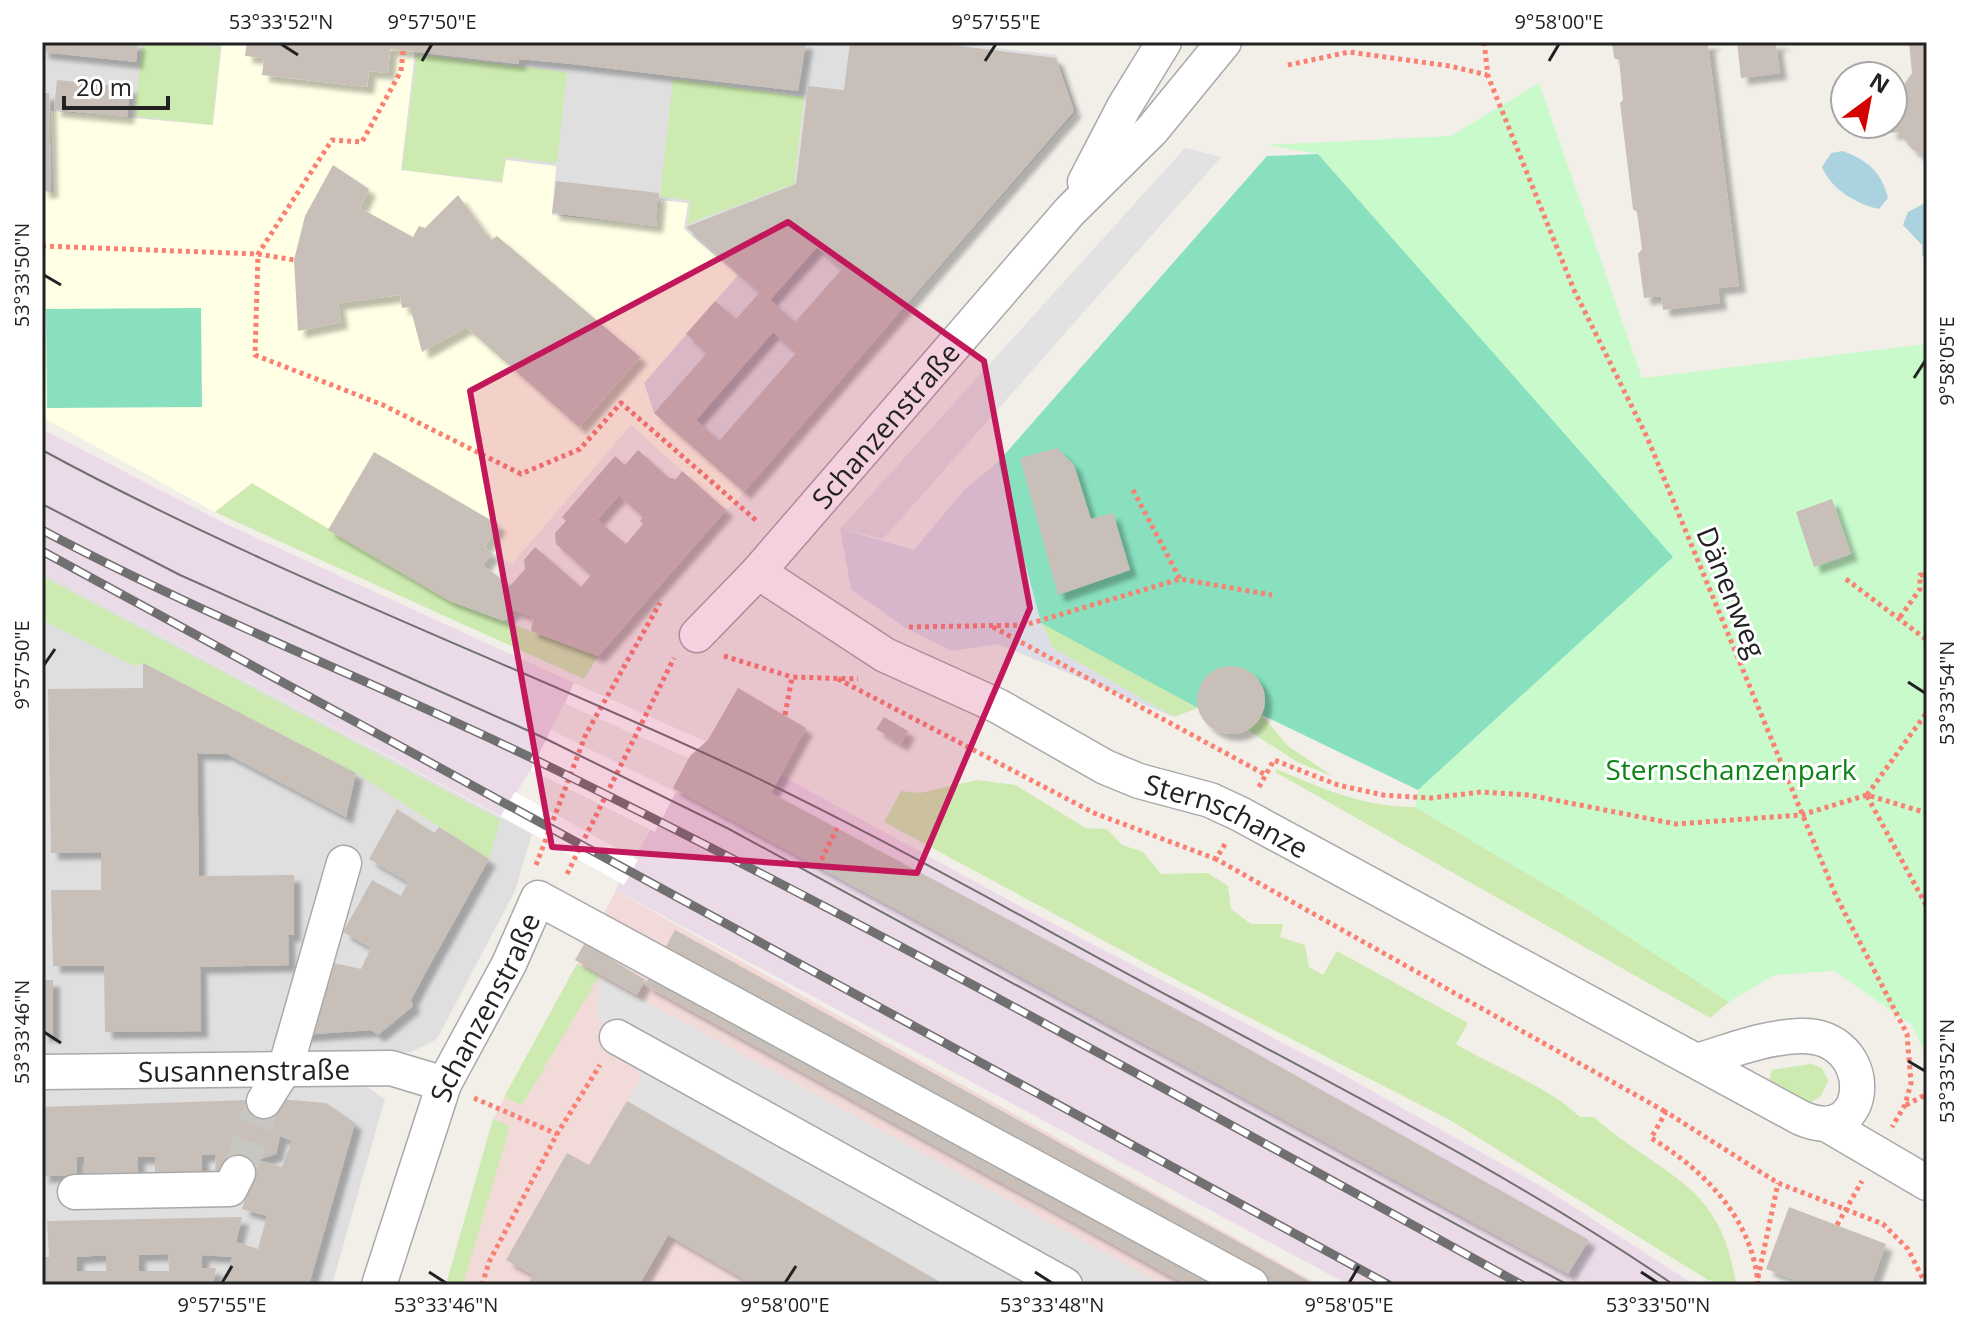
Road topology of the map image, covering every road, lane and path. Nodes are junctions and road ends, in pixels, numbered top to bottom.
1 (1164, 42) edge
2 (1484, 42) edge
3 (1222, 48) edge
4 (403, 51) dead end
5 (1288, 65) dead end
6 (1488, 76) junction
7 (1070, 211) junction
8 (42, 246) edge
9 (258, 254) junction
10 (294, 260) dead end
11 (1133, 490) dead end
12 (783, 543) junction
13 (758, 572) junction
14 (1927, 575) edge
15 (1180, 579) junction
16 (1846, 579) dead end
17 (1272, 595) dead end
18 (660, 603) dead end
19 (1900, 617) junction
20 (992, 627) junction
21 (697, 635) joint
22 (1927, 640) edge
23 (894, 641) junction
24 (671, 662) dead end
25 (792, 677) junction
26 (838, 679) junction
27 (1927, 712) edge
28 (785, 715) dead end
29 (1266, 775) junction
30 (1867, 795) junction
31 (1927, 813) edge
32 (1240, 814) junction
33 (1801, 815) junction
34 (837, 828) dead end
35 (1216, 859) junction
36 (344, 863) dead end
37 (818, 867) dead end
38 (1927, 907) edge
39 (534, 909) junction
40 (617, 1037) joint
41 (1697, 1061) junction
42 (286, 1066) junction
43 (42, 1072) edge
44 (444, 1084) junction
45 (1927, 1094) edge
46 (264, 1101) tunnel mouth
47 (1905, 1105) junction
48 (498, 1108) dead end
49 (1666, 1112) junction
50 (1828, 1125) junction
51 (557, 1134) junction
52 (1876, 1153) junction
53 (238, 1173) tunnel mouth
54 (1778, 1183) junction
55 (1927, 1183) edge
56 (75, 1192) dead end
57 (1847, 1211) junction
58 (1837, 1225) dead end
59 (1758, 1282) edge
60 (379, 1285) edge
61 (482, 1285) edge
62 (1065, 1285) edge
63 (1251, 1285) edge
64 (1926, 1285) edge

1 - 7 street, Schanzenstraße
2 - 6 path, Dänenweg
3 - 7 street, Schanzenstraße
4 - 9 path
5 - 6 path
6 - 33 path, Dänenweg
7 - 12 street, Schanzenstraße
8 - 9 path
9 - 10 path
9 - 12 path
11 - 15 path
12 - 13 street, Schanzenstraße
13 - 21 street, Schanzenstraße
13 - 23 street, Sternschanze
14 - 19 path
15 - 17 path
15 - 20 path
16 - 19 path
18 - 39 path
19 - 22 path
20 - 23 path
20 - 29 path
21 - 25 path
23 - 26 path
23 - 32 street, Sternschanze
24 - 39 path, Schanzenstraße
25 - 26 path
25 - 28 path
26 - 35 path
27 - 30 path
29 - 32 path
29 - 33 path
30 - 31 path
30 - 33 path
30 - 38 path
32 - 35 path
32 - 41 street, Sternschanze
33 - 47 path, Dänenweg
34 - 37 path
35 - 49 path
36 - 42 street
39 - 44 street, Schanzenstraße
39 - 63 street
40 - 51 path
40 - 62 street
41 - 50 street, Sternschanze
41 - 50 street
42 - 43 street, Susannenstraße
42 - 44 street, Susannenstraße
42 - 46 street
44 - 60 street, Schanzenstraße
45 - 47 path
47 - 52 path, Dänenweg
48 - 51 path
49 - 54 path
49 - 59 path
50 - 52 street, Sternschanze
51 - 61 path
52 - 55 street, Sternschanze
52 - 57 path, Dänenweg
53 - 56 street
54 - 57 path
54 - 59 path
57 - 58 path, Dänenweg
57 - 64 path

